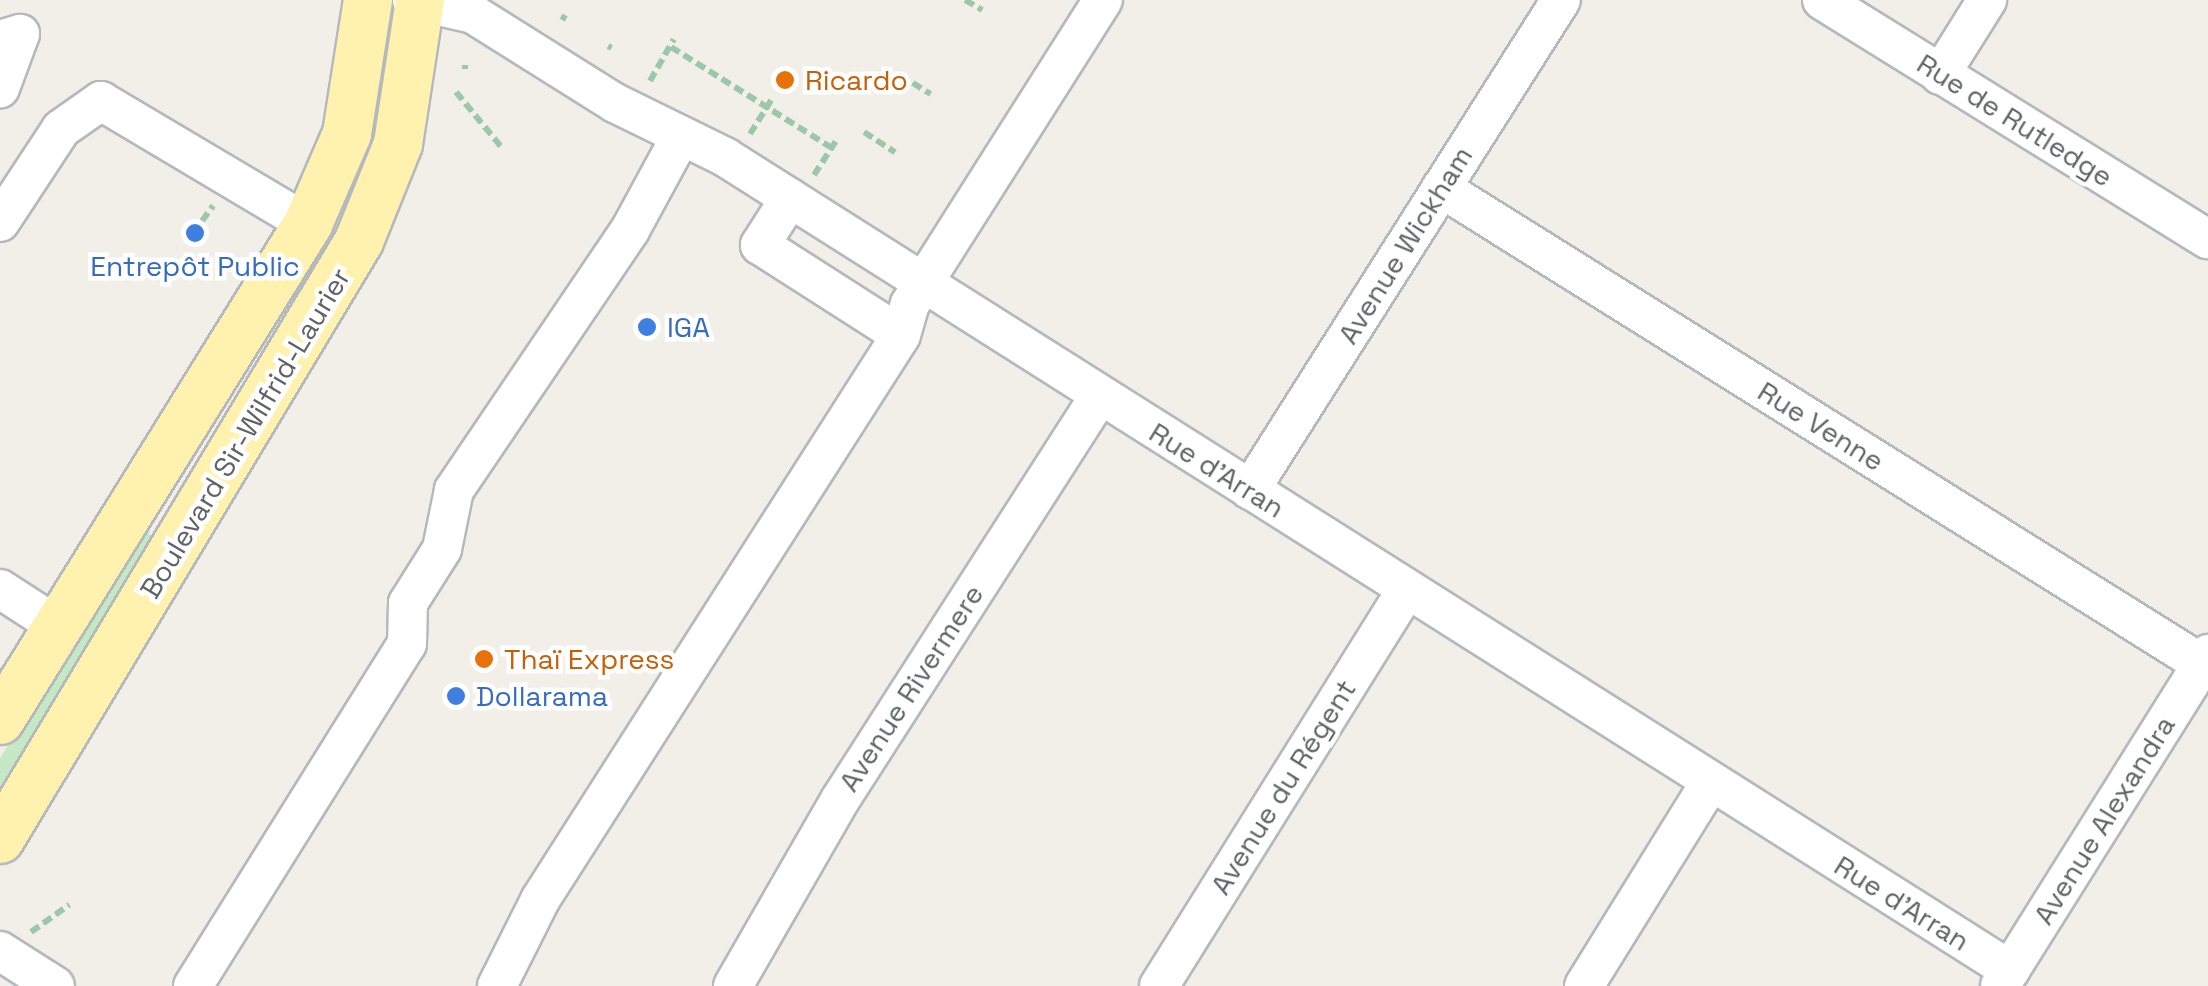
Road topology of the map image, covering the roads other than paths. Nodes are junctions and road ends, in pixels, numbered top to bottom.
1 (368, 0) edge
2 (412, 0) edge
3 (420, 0) edge
4 (1103, 0) edge
5 (1561, 0) edge
6 (1822, 0) edge
7 (1987, 0) edge
8 (10, 37) edge
9 (1940, 75) junction
10 (0, 88) edge
11 (681, 136) junction
12 (1441, 188) junction
13 (799, 191) junction
14 (0, 222) edge
15 (308, 224) junction
16 (2208, 239) edge
17 (924, 283) junction
18 (902, 335) junction
19 (1099, 396) junction
20 (1250, 490) junction
21 (1406, 588) junction
22 (0, 590) edge
23 (59, 627) junction
24 (2205, 659) edge
25 (0, 720) edge
26 (1710, 783) junction
27 (0, 839) edge
28 (0, 951) edge
29 (2005, 978) edge
30 (55, 986) edge
31 (192, 986) edge
32 (497, 986) edge
33 (733, 986) edge
34 (1159, 986) edge
35 (1584, 986) edge

1 - 15 main road, Boulevard Sir-Wilfrid-Laurier
2 - 3 street, Rue d'Arran
3 - 11 street, Rue d'Arran
3 - 27 main road, Boulevard Sir-Wilfrid-Laurier
4 - 17 street
5 - 12 street, Avenue Wickham
6 - 9 street, Rue de Rutledge
7 - 9 street
8 - 10 street
9 - 16 street, Rue de Rutledge
11 - 13 street, Rue d'Arran
11 - 31 street
12 - 20 street, Avenue Wickham
12 - 24 street, Rue Venne
13 - 17 street, Rue d'Arran
13 - 18 street
14 - 15 street
15 - 23 main road, Boulevard Sir-Wilfrid-Laurier
17 - 18 street
17 - 19 street, Rue d'Arran
18 - 32 street
19 - 20 street, Rue d'Arran
19 - 33 street, Avenue Rivermere
20 - 21 street, Rue d'Arran
21 - 26 street, Rue d'Arran
21 - 34 street, Avenue du Régent
22 - 23 street
23 - 25 main road, Boulevard Sir-Wilfrid-Laurier
24 - 29 street, Avenue Alexandra
26 - 29 street, Rue d'Arran
26 - 35 street
28 - 30 street

